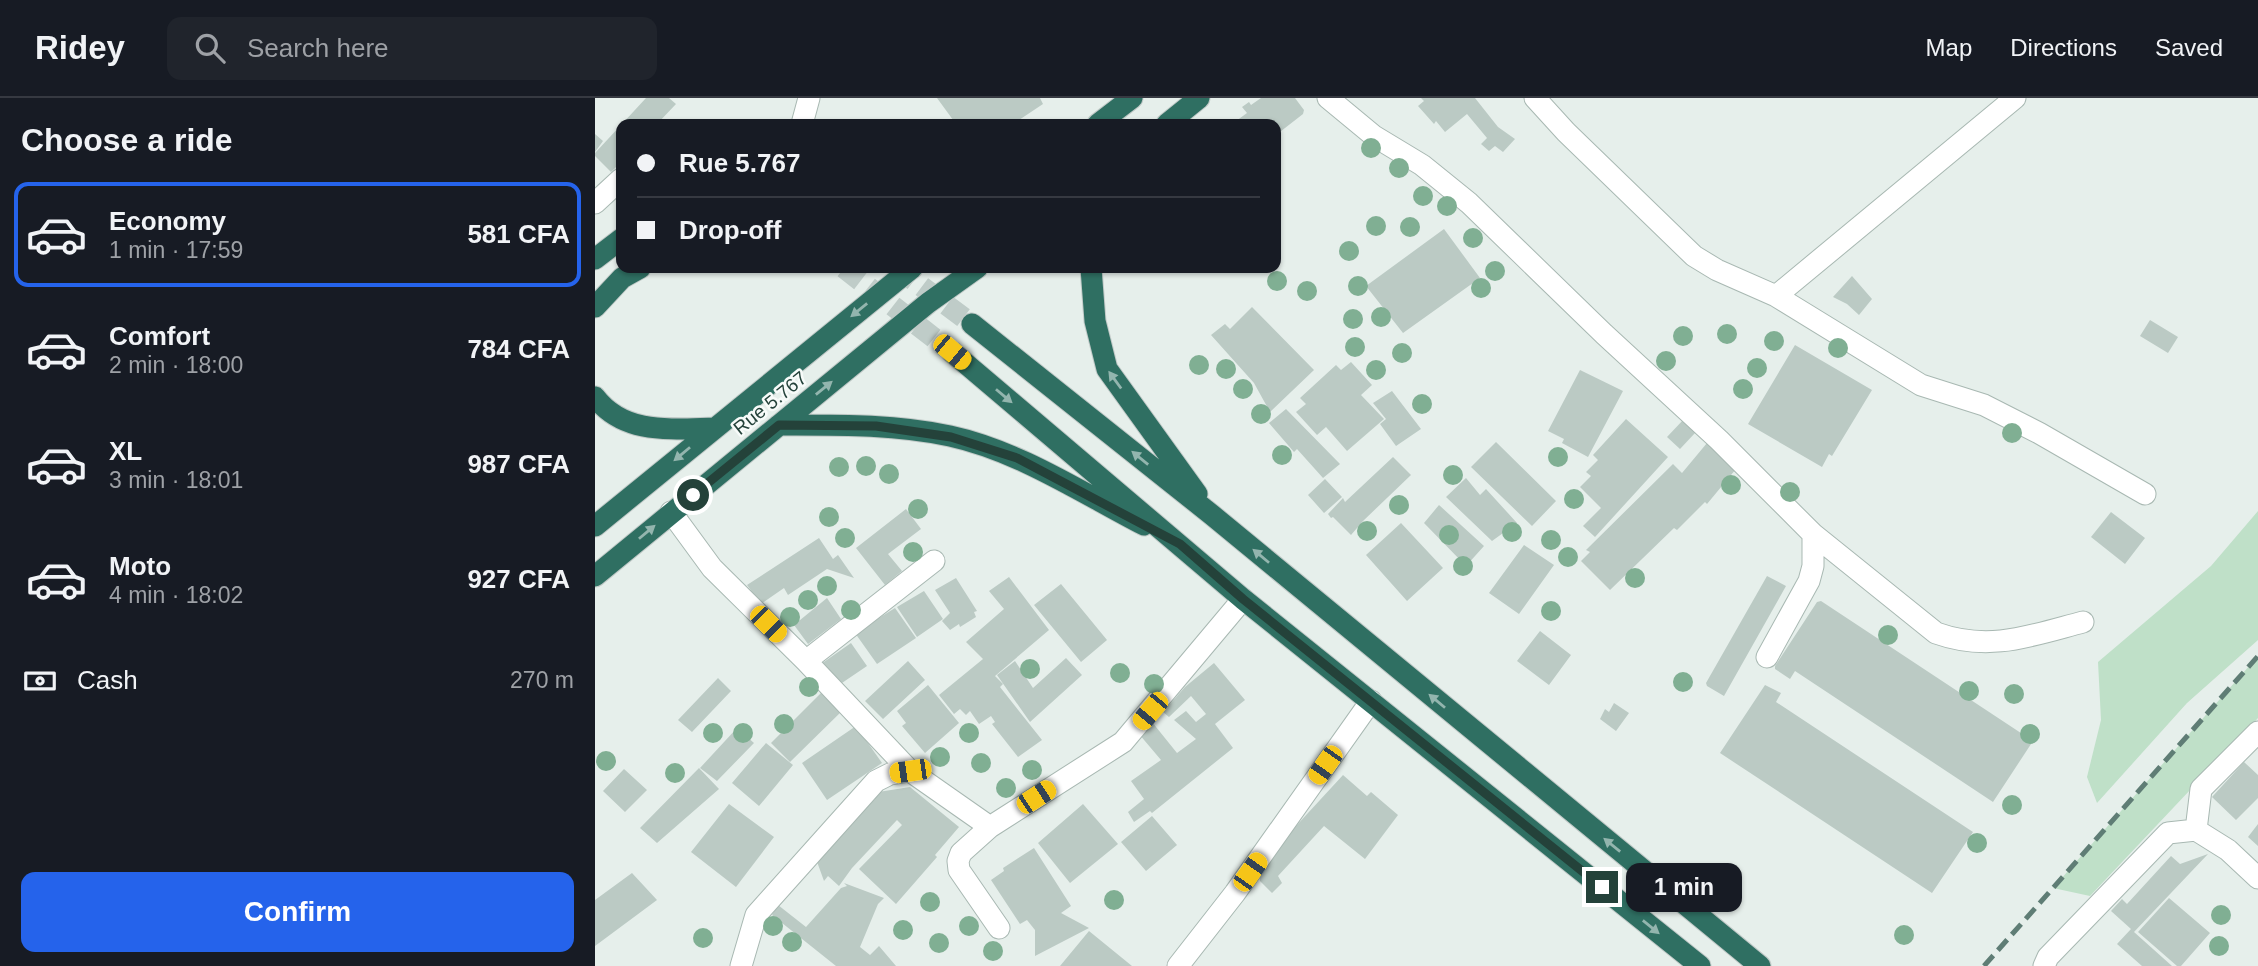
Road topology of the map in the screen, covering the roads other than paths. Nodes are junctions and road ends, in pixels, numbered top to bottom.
1 (809, 98) edge
2 (1132, 98) edge
3 (1199, 98) edge
4 (1328, 98) edge
5 (1535, 98) edge
6 (2015, 98) edge
7 (803, 119) edge
8 (1105, 119) edge
9 (1173, 119) edge
10 (616, 184) edge
11 (595, 203) edge
12 (616, 243) edge
13 (595, 258) edge
14 (632, 273) edge
15 (906, 273) edge
16 (970, 273) edge
17 (1091, 273) edge
18 (1776, 296) junction
19 (595, 307) edge
20 (972, 324) tunnel mouth
21 (952, 352) tunnel mouth
22 (595, 397) edge
23 (779, 425) junction
24 (713, 428) junction
25 (2145, 494) dead end
26 (671, 512) junction
27 (1212, 515) junction
28 (595, 526) edge
29 (1813, 534) junction
30 (1180, 544) junction
31 (934, 561) dead end
32 (595, 576) edge
33 (1243, 599) junction
34 (2083, 622) dead end
35 (1767, 657) dead end
36 (806, 661) junction
37 (1371, 701) junction
38 (2258, 732) edge
39 (910, 771) junction
40 (990, 827) junction
41 (2196, 830) junction
42 (2258, 878) edge
43 (999, 928) dead end
44 (741, 966) edge
45 (1178, 966) edge
46 (1700, 966) edge
47 (1760, 966) edge
48 (2044, 966) edge

1 - 7 street
2 - 8 highway
3 - 9 highway
4 - 29 street
5 - 18 street
6 - 18 street
10 - 11 street
12 - 13 highway
14 - 19 highway
15 -> 24 highway
23 -> 16 highway, Rue 5.767
27 -> 17 highway
18 - 25 street
27 -> 20 highway
21 -> 30 highway
22 - 24 highway
23 - 26 highway, Rue 5.767
23 - 30 highway
24 -> 28 highway
32 -> 26 highway, Rue 5.767
26 - 36 street
47 -> 27 highway
29 - 34 street
29 - 35 street
30 - 33 highway
31 - 36 street
33 - 37 highway
33 - 40 street
36 - 39 street
37 - 45 street
37 -> 46 highway
38 - 41 street
39 - 40 street
39 - 44 street
40 - 43 street
41 - 42 street
41 - 48 street

